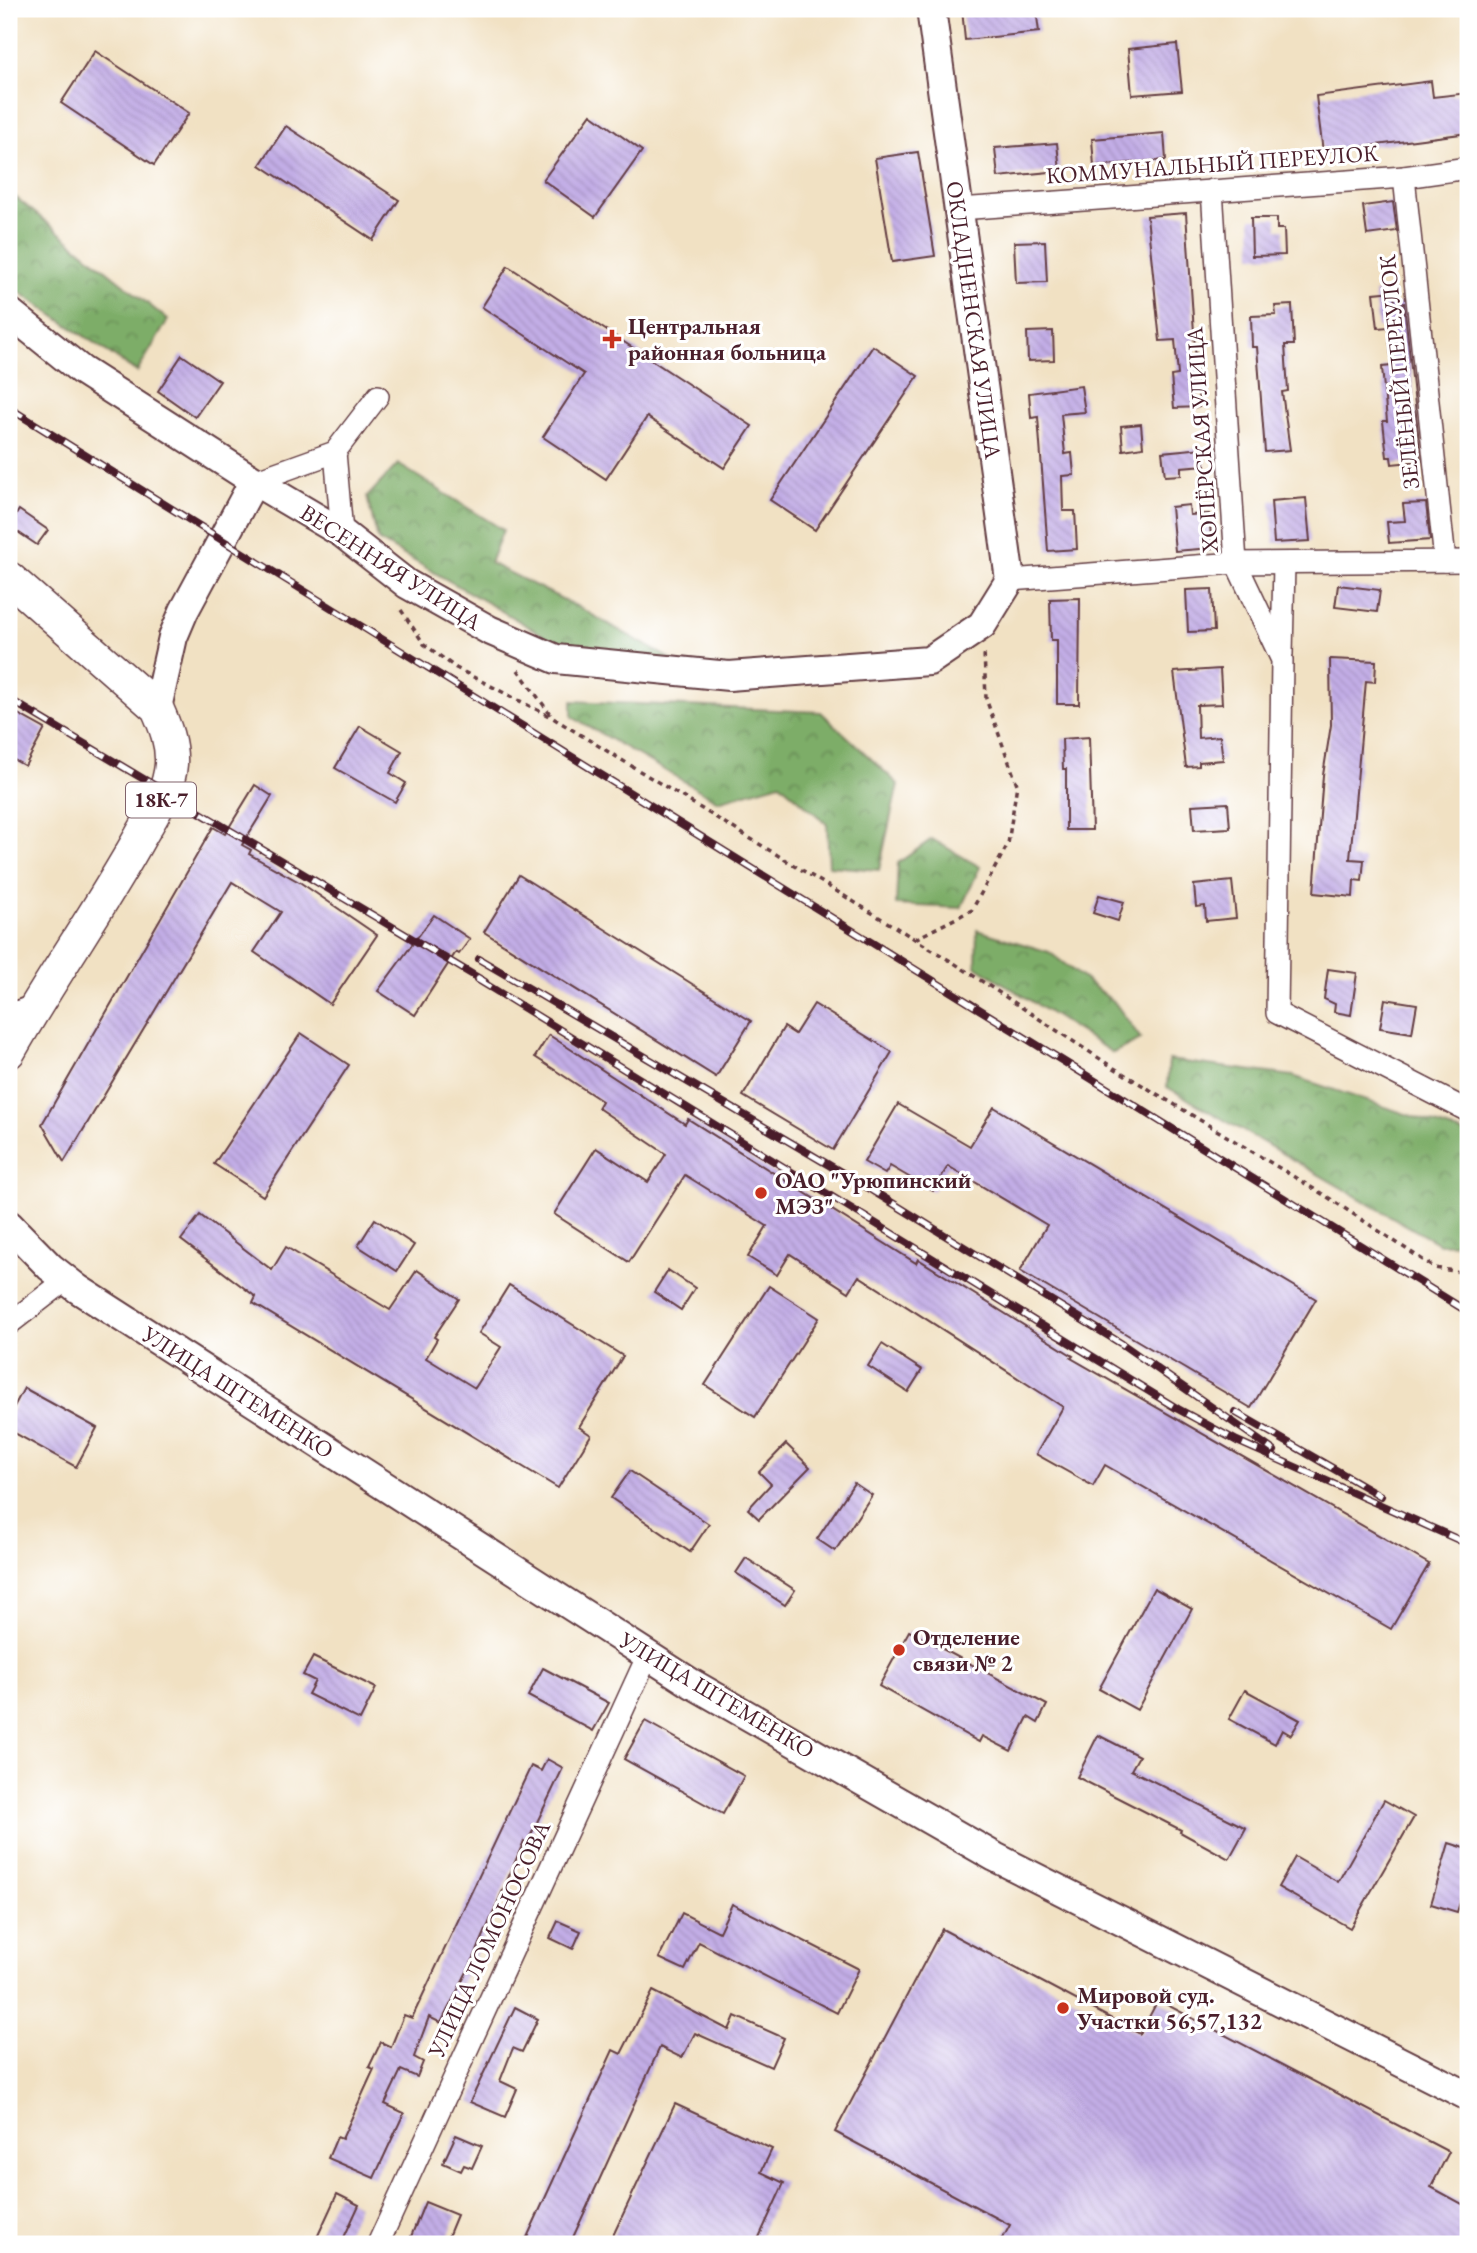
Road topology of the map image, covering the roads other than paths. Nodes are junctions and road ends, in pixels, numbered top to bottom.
1 (931, 9) edge
2 (1468, 168) edge
3 (1404, 177) junction
4 (1212, 190) junction
5 (959, 209) junction
6 (9, 312) edge
7 (378, 396) dead end
8 (335, 452) junction
9 (254, 481) junction
10 (342, 533) junction
11 (1445, 561) junction
12 (1468, 561) edge
13 (1236, 563) junction
14 (1284, 564) junction
15 (9, 578) edge
16 (1010, 580) junction
17 (1282, 660) junction
18 (157, 708) junction
19 (40, 997) junction
20 (9, 1009) edge
21 (9, 1052) edge
22 (1468, 1111) edge
23 (9, 1225) edge
24 (66, 1280) junction
25 (9, 1324) edge
26 (648, 1655) junction
27 (1468, 2096) edge
28 (378, 2244) edge

1 - 5 main road, ОКЛАДНЕНСКАЯ УЛИЦА
2 - 3 street, КОММУНАЛЬНЫЙ ПЕРЕУЛОК
3 - 4 street, КОММУНАЛЬНЫЙ ПЕРЕУЛОК
3 - 11 street, ЗЕЛЁНЫЙ ПЕРЕУЛОК
4 - 5 street, КОММУНАЛЬНЫЙ ПЕРЕУЛОК
4 - 13 street, ХОПЁРСКАЯ УЛИЦА
5 - 16 main road, ОКЛАДНЕНСКАЯ УЛИЦА
6 - 9 main road, ВЕСЕННЯЯ УЛИЦА
7 - 8 street
8 - 9 street
8 - 10 street
9 - 10 main road, ВЕСЕННЯЯ УЛИЦА
9 - 18 main road
10 - 16 main road, ВЕСЕННЯЯ УЛИЦА
11 - 12 street
11 - 14 street
13 - 14 street
13 - 16 street
13 - 17 street, ХОПЁРСКАЯ УЛИЦА
14 - 17 street
15 - 18 main road, 18К-7
17 - 22 street, ХОПЁРСКАЯ УЛИЦА
18 - 19 main road, 18К-7
19 - 20 lane
19 - 21 main road, 18К-7
23 - 24 main road, УЛИЦА ШТЕМЕНКО
24 - 25 street
24 - 26 main road, УЛИЦА ШТЕМЕНКО
26 - 27 main road, УЛИЦА ШТЕМЕНКО
26 - 28 street, УЛИЦА ЛОМОНОСОВА

